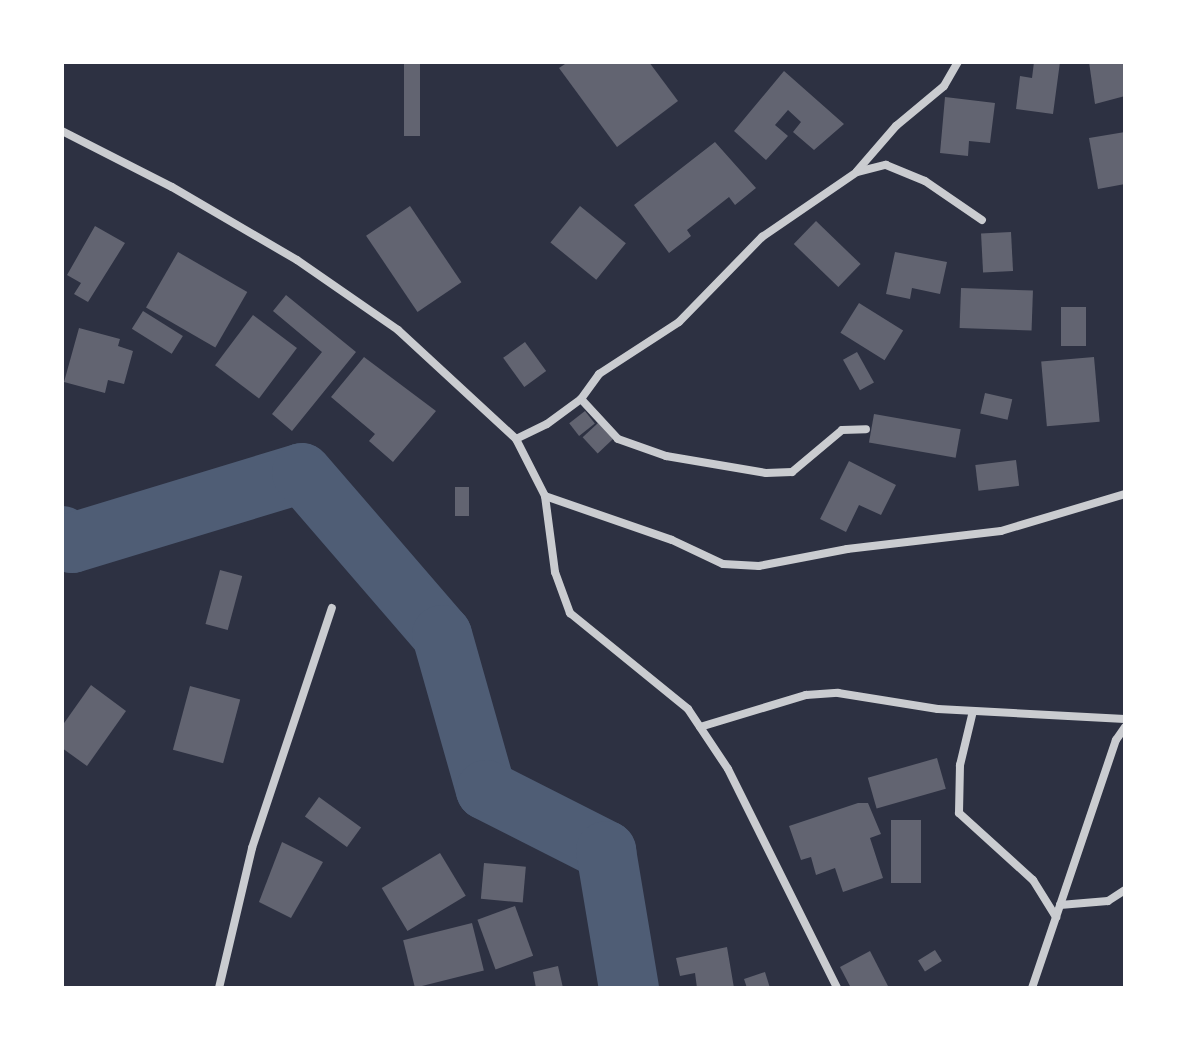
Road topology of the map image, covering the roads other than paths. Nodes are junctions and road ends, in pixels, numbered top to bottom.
1 (958, 62) edge
2 (62, 131) edge
3 (857, 172) junction
4 (982, 220) dead end
5 (581, 399) junction
6 (866, 429) dead end
7 (516, 439) junction
8 (1125, 494) edge
9 (545, 496) junction
10 (332, 608) dead end
11 (973, 711) junction
12 (1125, 719) edge
13 (700, 727) junction
14 (1125, 727) edge
15 (1125, 890) edge
16 (1060, 905) junction
17 (1056, 917) junction
18 (219, 988) edge
19 (837, 988) edge
20 (1032, 988) edge

1 - 3 street
2 - 7 street
3 - 4 street
3 - 5 street
5 - 6 street
5 - 7 street
7 - 9 street
8 - 9 street
9 - 13 street
10 - 18 street
11 - 12 street
11 - 13 street
11 - 17 street
13 - 19 street
14 - 16 street
15 - 16 street
16 - 17 street
17 - 20 street

